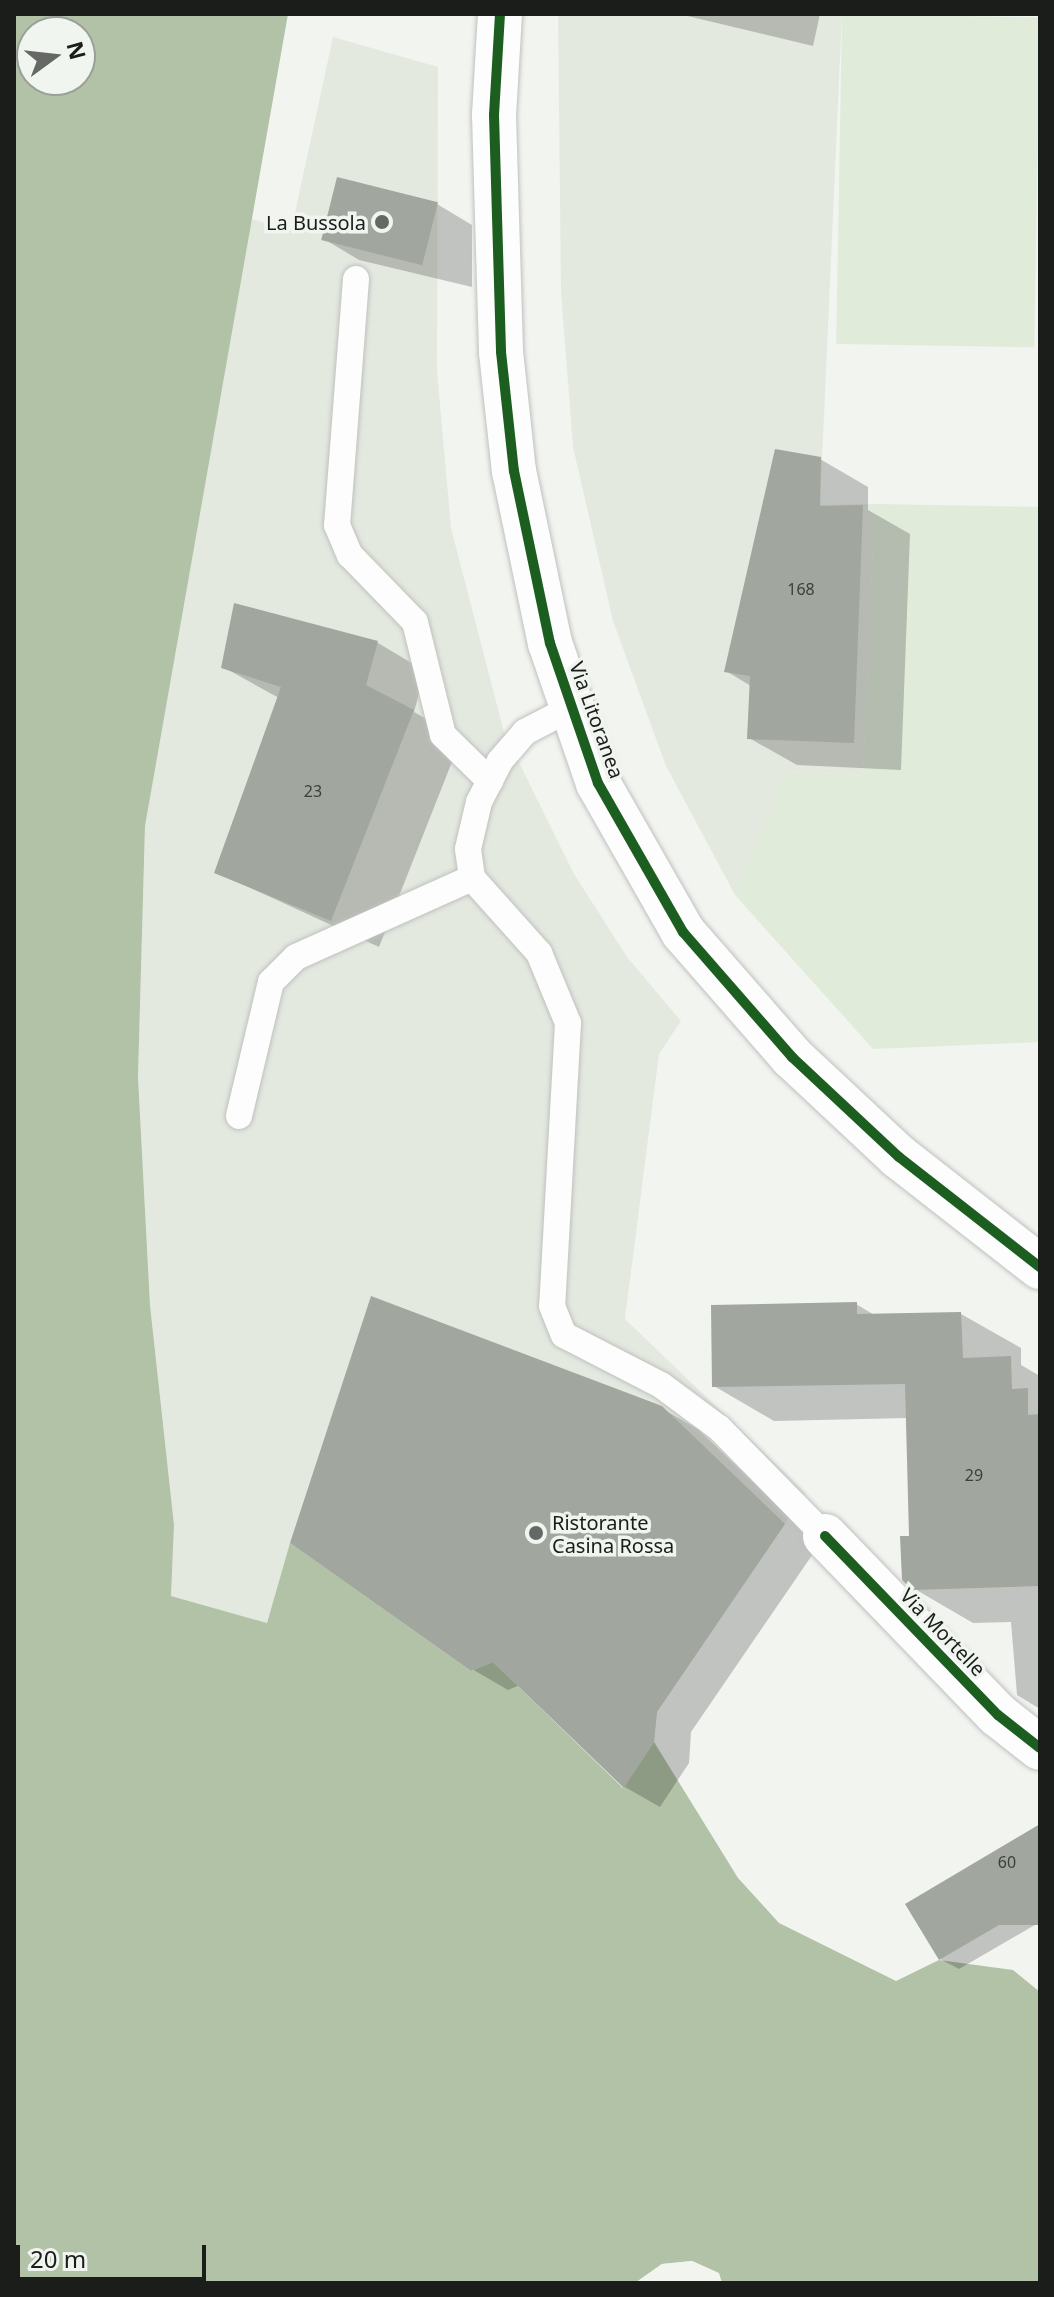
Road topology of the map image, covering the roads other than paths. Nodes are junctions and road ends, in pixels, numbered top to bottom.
1 (500, 14) edge
2 (356, 279) dead end
3 (571, 708) junction
4 (490, 781) junction
5 (472, 878) junction
6 (239, 1116) dead end
7 (1040, 1267) edge
8 (825, 1536) joint
9 (1040, 1748) edge

1 - 3 street, Via Litoranea
2 - 4 lane
3 - 4 lane
3 - 7 street, Via Litoranea
4 - 5 lane
5 - 6 lane
5 - 8 lane
8 - 9 street, Via Mortelle

